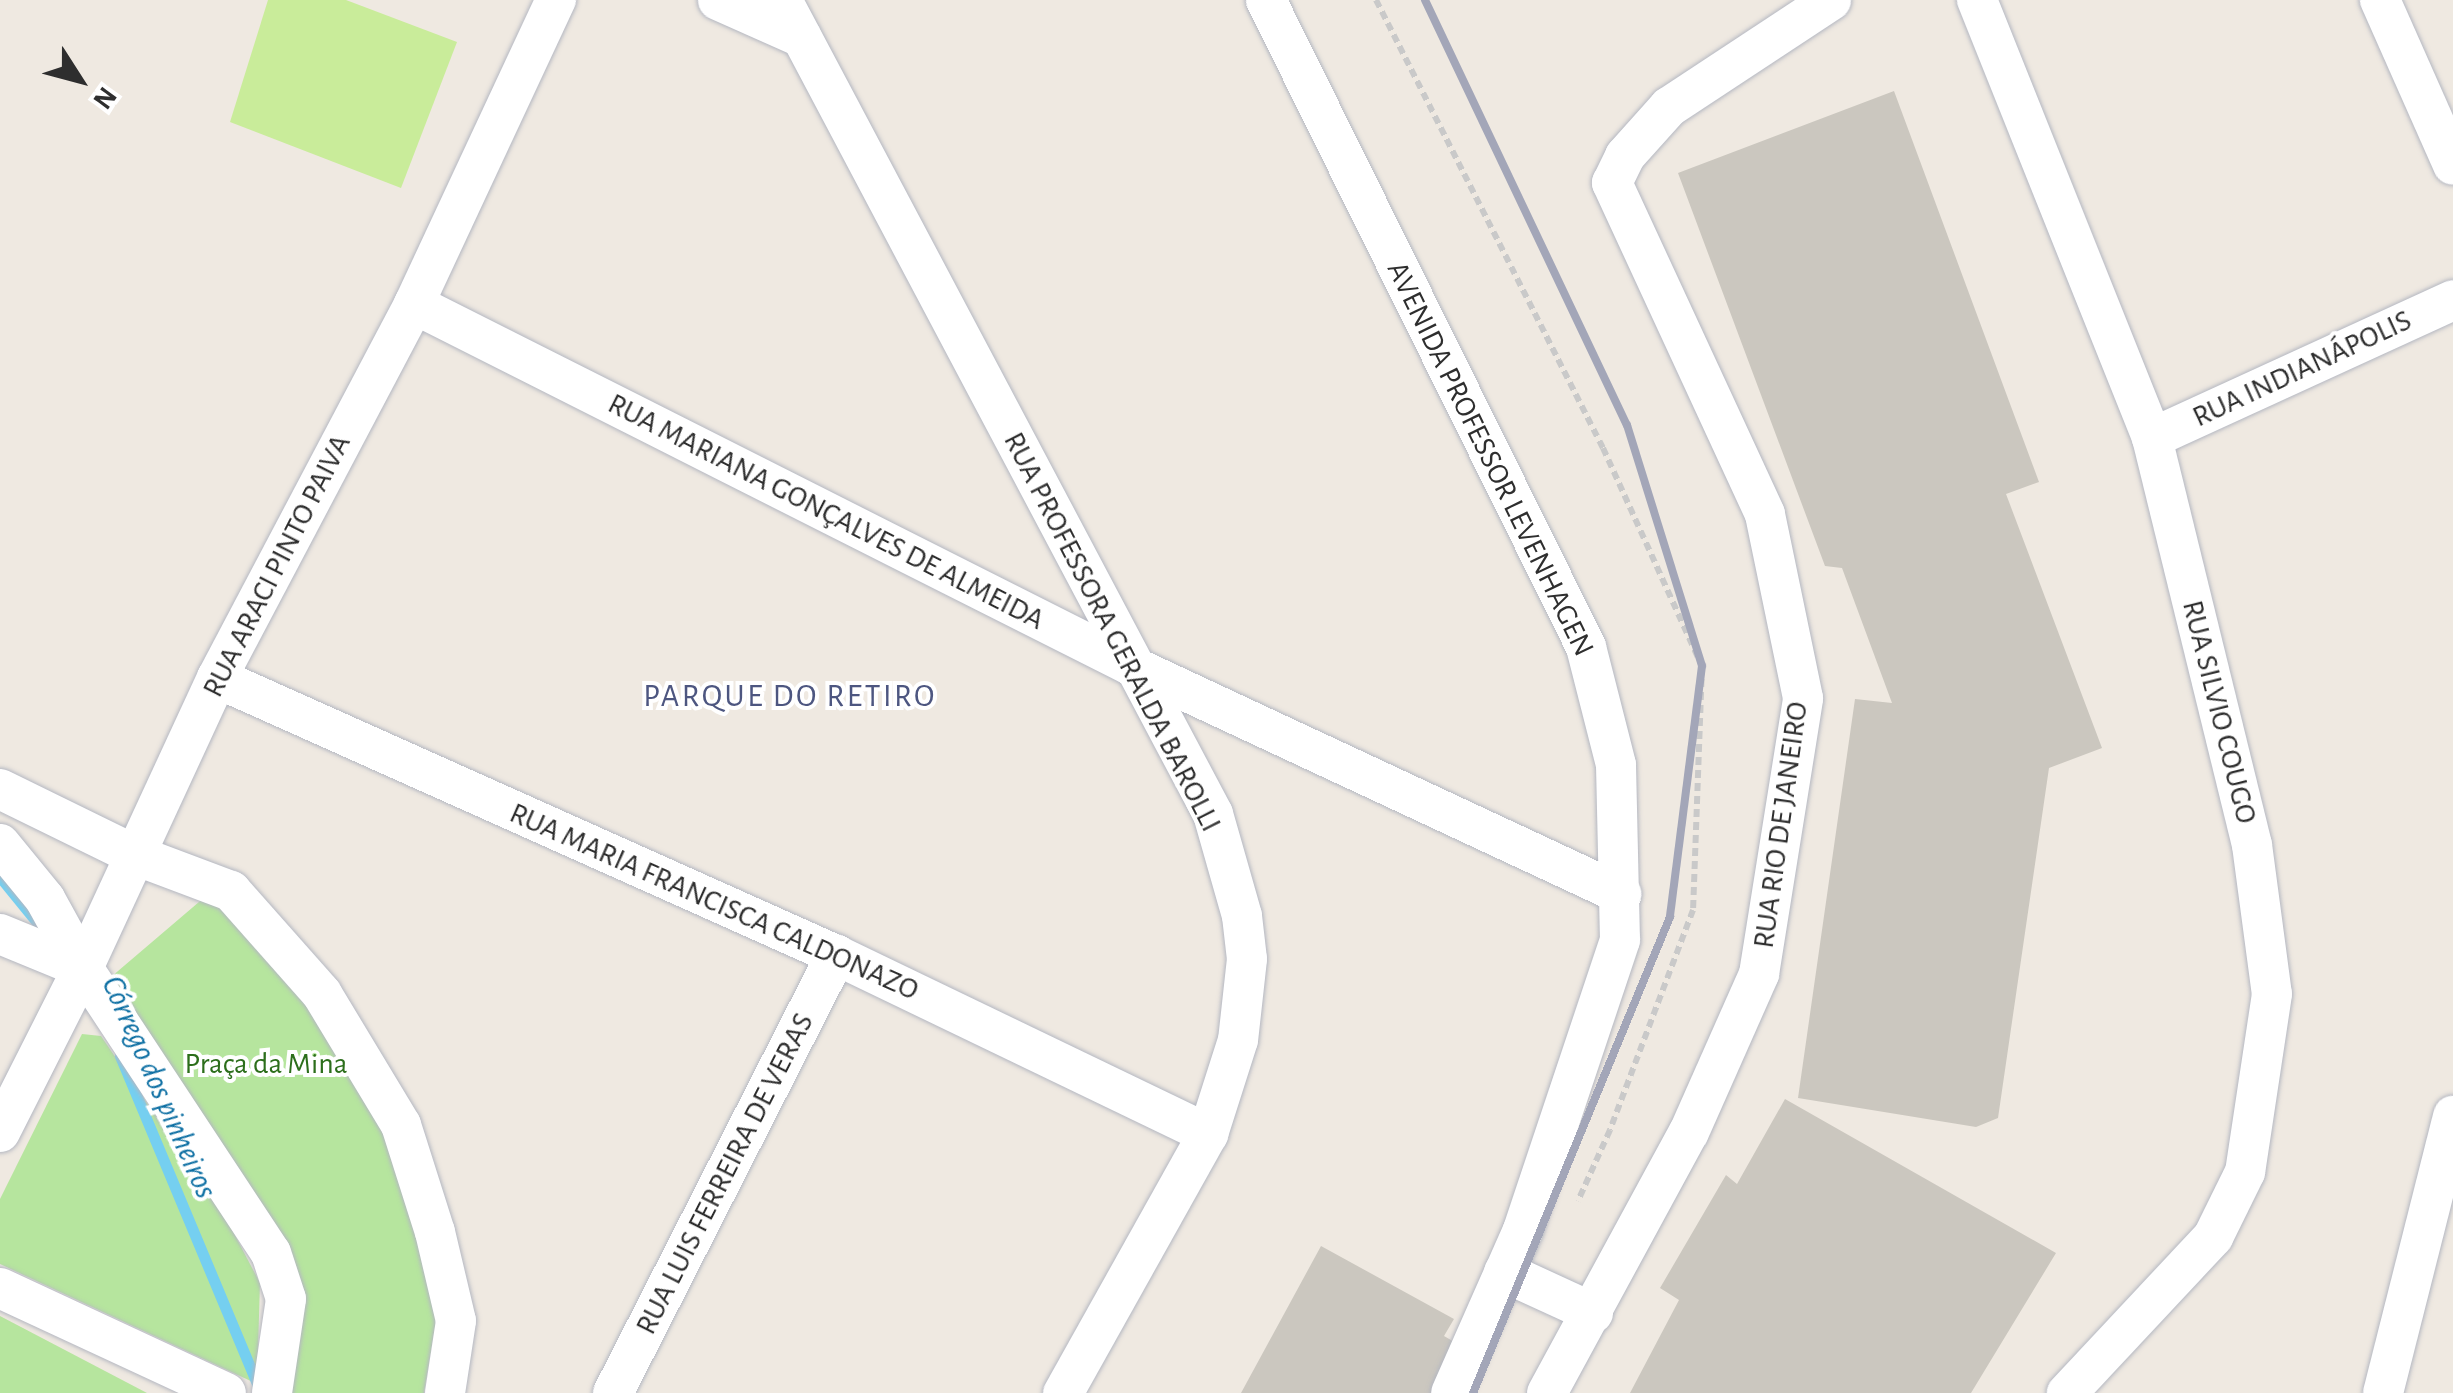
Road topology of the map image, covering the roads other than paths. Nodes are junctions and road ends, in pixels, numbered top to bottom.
1 (556, 0) edge
2 (718, 0) edge
3 (782, 0) edge
4 (1266, 0) edge
5 (1831, 0) edge
6 (1977, 0) edge
7 (2380, 0) edge
8 (802, 36) junction
9 (2453, 165) edge
10 (2453, 300) edge
11 (414, 304) junction
12 (2152, 438) junction
13 (1132, 666) junction
14 (218, 678) junction
15 (0, 789) edge
16 (0, 844) edge
17 (135, 855) junction
18 (1622, 894) junction
19 (0, 934) edge
20 (836, 955) junction
21 (83, 968) junction
22 (2453, 1116) edge
23 (0, 1132) edge
24 (1208, 1134) junction
25 (1504, 1272) junction
26 (0, 1288) edge
27 (1593, 1312) junction
28 (226, 1393) edge
29 (272, 1393) edge
30 (445, 1393) edge
31 (613, 1393) edge
32 (1063, 1393) edge
33 (1451, 1393) edge
34 (1547, 1393) edge
35 (2066, 1393) edge
36 (2383, 1393) edge

1 - 11 street, RUA ARACI PINTO PAIVA
2 - 8 street
3 - 8 street, RUA PROFESSORA GERALDA BAROLLI
4 - 18 street, AVENIDA PROFESSOR LEVENHAGEN
5 - 27 street, RUA RIO DE JANEIRO
6 - 12 street, RUA SILVIO COUGO
7 - 9 street
8 - 13 street, RUA PROFESSORA GERALDA BAROLLI
10 - 12 street, RUA INDIANÁPOLIS
11 - 13 street, RUA MARIANA GONÇALVES DE ALMEIDA
11 - 14 street, RUA ARACI PINTO PAIVA
12 - 35 street, RUA SILVIO COUGO
13 - 18 street, RUA MARIANA GONÇALVES DE ALMEIDA
13 - 24 street, RUA PROFESSORA GERALDA BAROLLI
14 - 17 street, RUA ARACI PINTO PAIVA
14 - 20 street, RUA MARIA FRANCISCA CALDONAZO
15 - 17 street
16 - 21 street
17 - 21 street, RUA ARACI PINTO PAIVA
17 - 30 street
18 - 25 street, AVENIDA PROFESSOR LEVENHAGEN
19 - 21 street
20 - 24 street, RUA MARIA FRANCISCA CALDONAZO
20 - 31 street, RUA LUIS FERREIRA DE VERAS
21 - 23 street, RUA ARACI PINTO PAIVA
21 - 29 street
22 - 36 street
24 - 32 street, RUA PROFESSORA GERALDA BAROLLI
25 - 27 street
25 - 33 street, AVENIDA PROFESSOR LEVENHAGEN
26 - 28 street
27 - 34 street, RUA RIO DE JANEIRO

